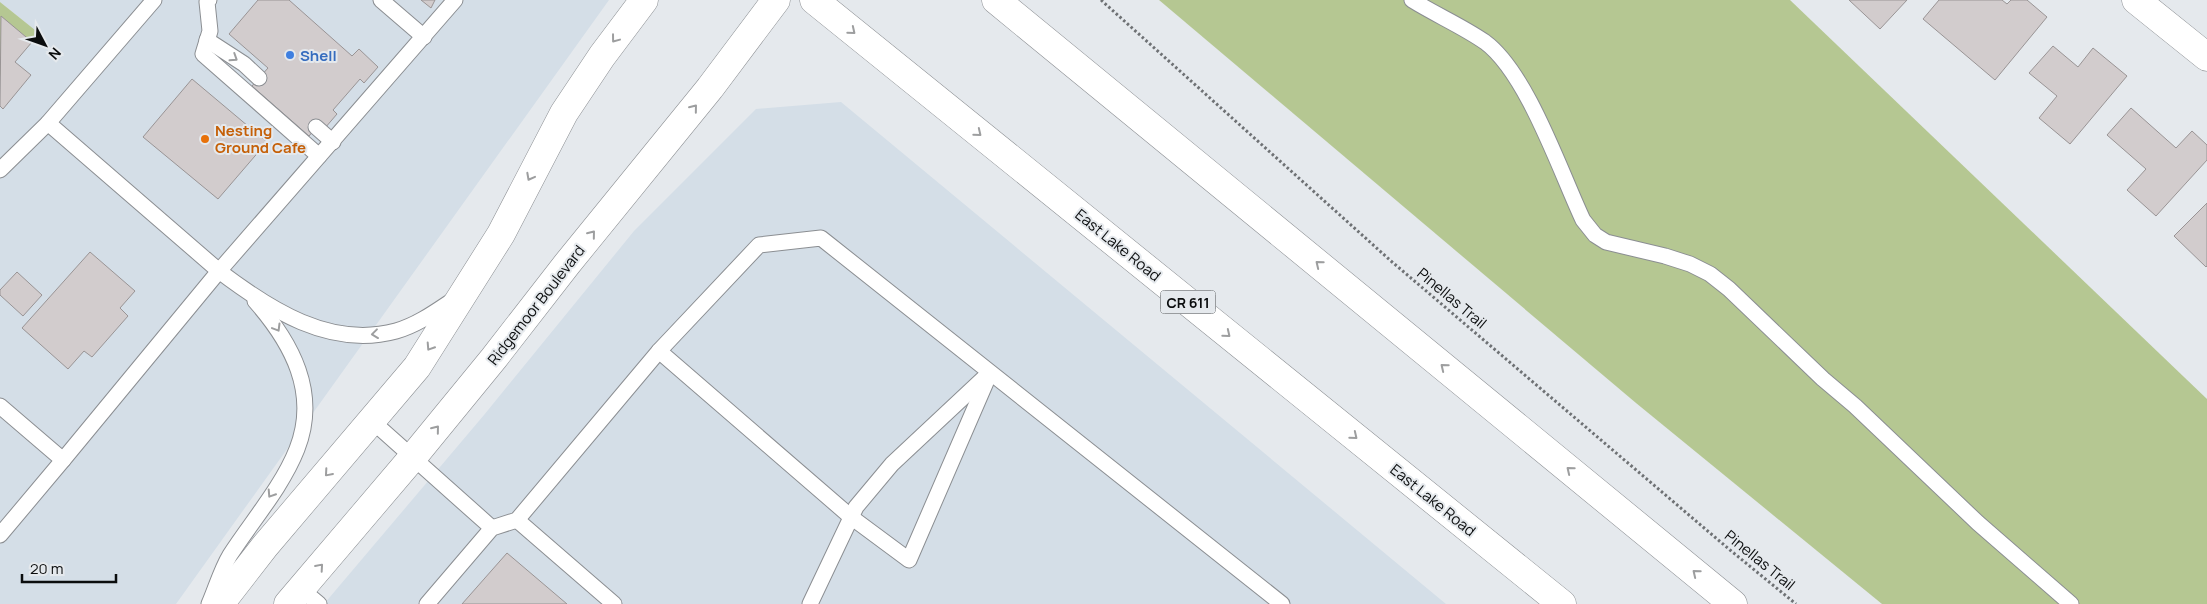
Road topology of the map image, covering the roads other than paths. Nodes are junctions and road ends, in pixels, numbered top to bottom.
1 (154, 0) edge
2 (209, 0) edge
3 (381, 0) edge
4 (455, 0) edge
5 (644, 0) edge
6 (776, 0) edge
7 (814, 0) edge
8 (996, 0) edge
9 (1412, 0) edge
10 (2136, 0) edge
11 (395, 5) edge
12 (424, 37) junction
13 (207, 40) junction
14 (2207, 57) edge
15 (260, 78) dead end
16 (48, 123) junction
17 (316, 127) dead end
18 (332, 142) junction
19 (320, 156) junction
20 (0, 170) edge
21 (219, 271) junction
22 (245, 291) junction
23 (466, 292) junction
24 (659, 351) junction
25 (990, 372) junction
26 (0, 406) edge
27 (372, 421) junction
28 (413, 457) junction
29 (63, 460) junction
30 (851, 517) junction
31 (517, 520) junction
32 (492, 528) junction
33 (0, 535) edge
34 (303, 599) edge
35 (208, 604) edge
36 (220, 604) edge
37 (427, 604) edge
38 (614, 604) edge
39 (810, 604) edge
40 (1282, 604) edge
41 (1562, 604) edge
42 (1734, 604) edge
43 (2071, 604) edge

1 - 16 lane
2 - 13 lane
3 - 11 lane
4 - 12 lane
5 -> 23 main road
28 -> 6 main road, Ridgemoor Boulevard
7 -> 41 main road, East Lake Road / CR 611
42 -> 8 main road
9 - 43 lane
10 - 14 main road
11 - 12 lane
12 - 18 lane
13 -> 15 lane
13 - 19 lane
16 - 20 lane
16 - 21 lane
17 - 18 lane
18 - 19 lane
19 - 21 lane
21 - 22 lane
21 - 29 lane
23 -> 22 lane
22 -> 35 lane
23 -> 27 main road
24 - 25 lane
24 - 30 lane
24 - 31 lane
25 - 30 lane
25 - 30 lane
25 - 40 lane
26 - 29 lane
27 - 28 lane
27 -> 36 main road
28 - 32 lane
34 -> 28 main road, Ridgemoor Boulevard
29 - 33 lane
30 - 39 lane
31 - 32 lane
31 - 38 lane
32 - 37 lane

